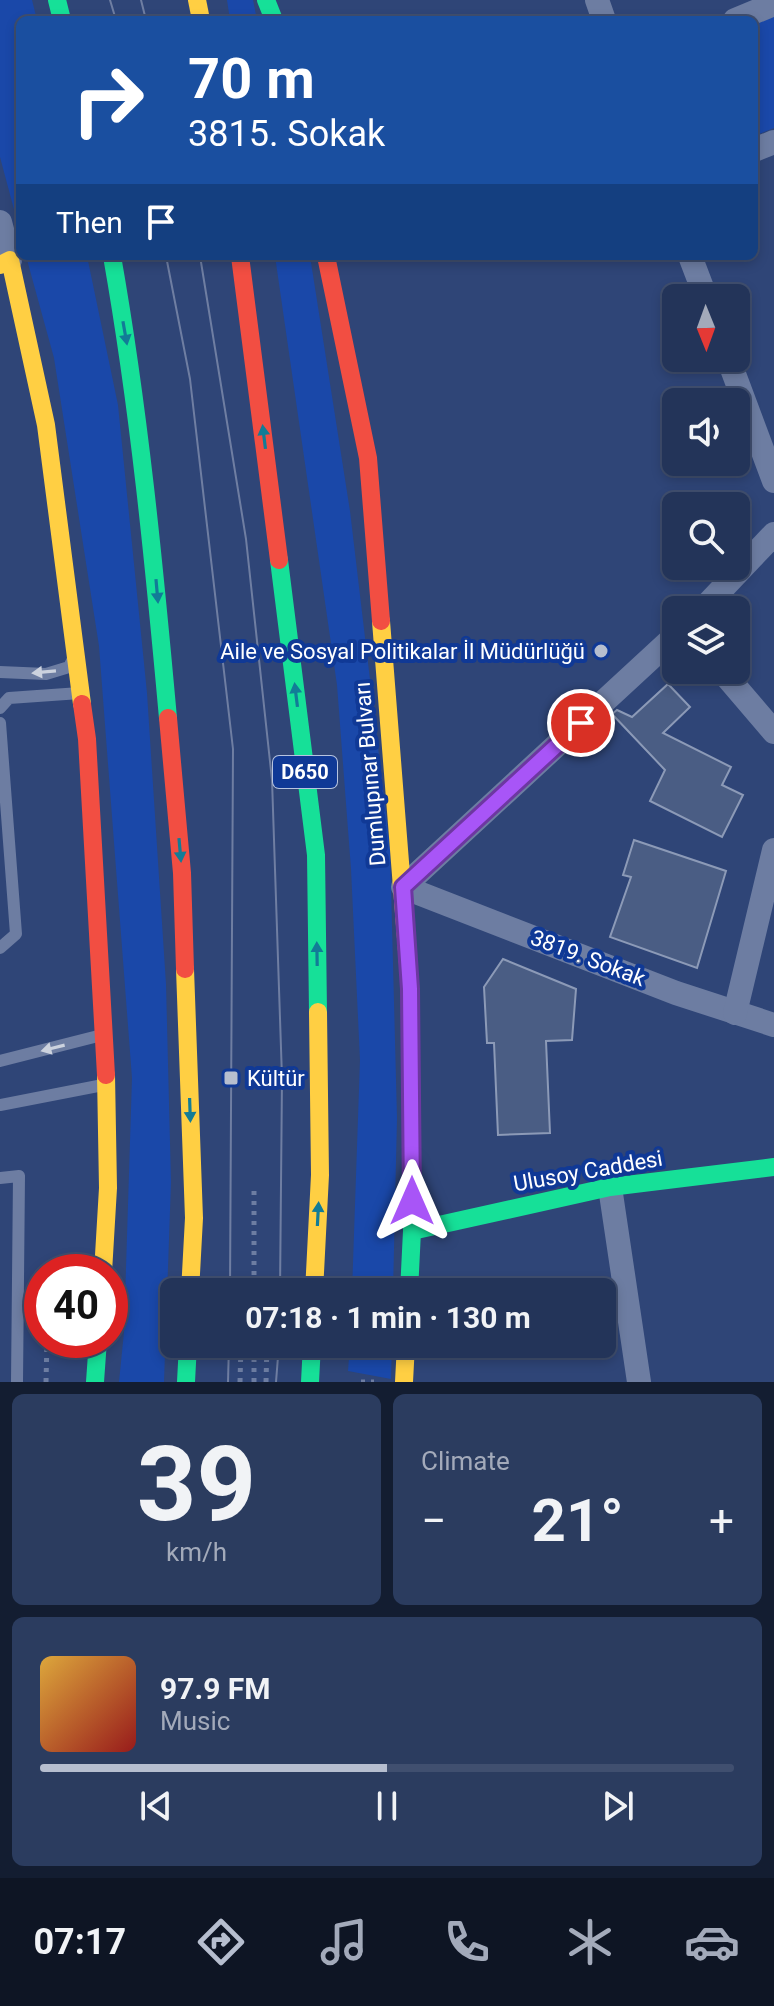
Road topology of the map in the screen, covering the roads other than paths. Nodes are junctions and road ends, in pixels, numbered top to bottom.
1 (774, 4) edge
2 (745, 16) edge
3 (0, 222) edge
4 (113, 260) edge
5 (241, 260) edge
6 (327, 260) edge
7 (692, 260) edge
8 (5, 262) edge
9 (701, 284) edge
10 (733, 372) edge
11 (774, 481) edge
12 (774, 534) edge
13 (715, 596) edge
14 (662, 648) edge
15 (77, 651) junction
16 (0, 672) edge
17 (733, 684) edge
18 (82, 693) junction
19 (0, 708) edge
20 (0, 723) edge
21 (774, 732) edge
22 (774, 850) edge
23 (403, 887) junction
24 (0, 948) edge
25 (735, 1013) junction
26 (774, 1025) edge
27 (105, 1035) junction
28 (0, 1061) edge
29 (106, 1084) junction
30 (0, 1105) edge
31 (774, 1167) edge
32 (0, 1178) edge
33 (610, 1187) junction
34 (412, 1231) junction
35 (104, 1254) edge
36 (191, 1278) edge
37 (315, 1278) edge
38 (410, 1278) edge
39 (97, 1358) edge
40 (187, 1358) edge
41 (311, 1358) edge
42 (405, 1358) edge
43 (17, 1382) edge
44 (95, 1382) edge
45 (186, 1382) edge
46 (310, 1382) edge
47 (404, 1382) edge
48 (639, 1382) edge

1 - 2 street
3 - 8 street
4 -> 36 main road
37 -> 5 main road, D650
6 - 23 main road, Dumlupınar Bulvarı
7 - 9 street
8 - 15 main road
10 - 11 street
12 - 13 street
14 - 23 street
15 -> 16 lane
15 - 18 main road
17 - 21 street
18 - 19 lane
18 - 27 main road
20 - 24 lane
22 - 25 street
23 - 25 street, 3819. Sokak
23 - 34 main road, Dumlupınar Bulvarı
25 - 26 street, 3819. Sokak
27 -> 28 lane
27 - 29 main road
29 - 30 lane
29 - 35 main road
31 - 33 main road, Ulusoy Caddesi
32 - 43 lane
33 - 34 main road, Ulusoy Caddesi
33 - 48 street
34 - 38 main road, Dumlupınar Bulvarı
39 - 44 main road
40 - 45 main road
41 - 46 main road
42 - 47 main road

